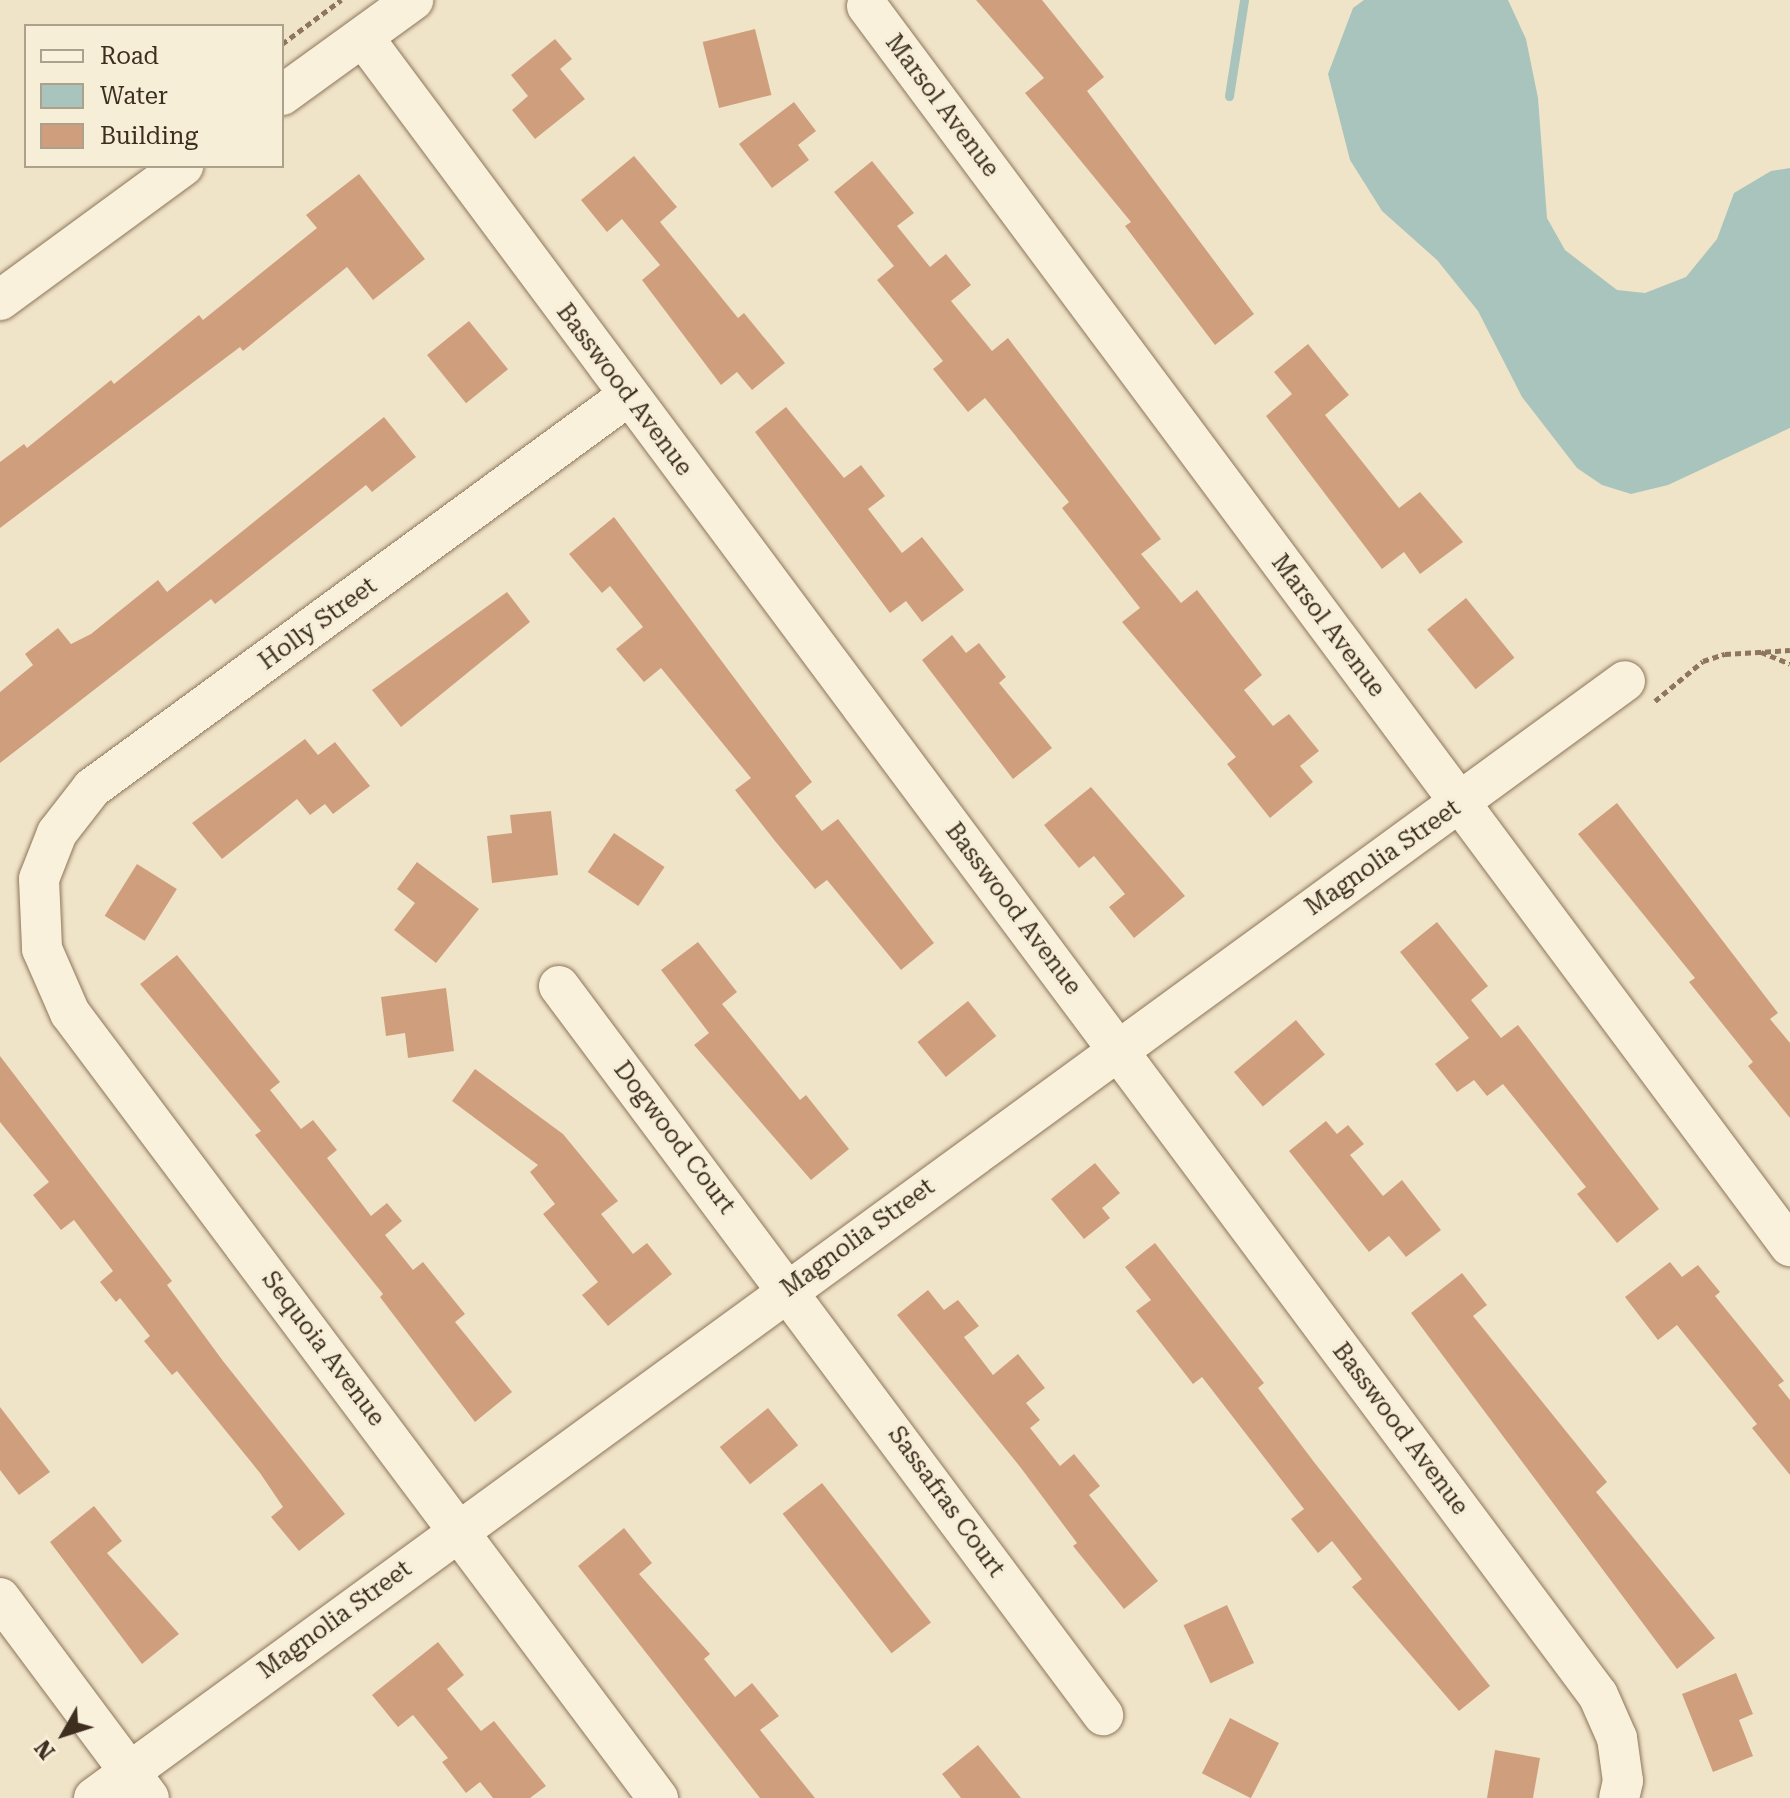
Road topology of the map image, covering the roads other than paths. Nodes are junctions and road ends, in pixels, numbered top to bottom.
1 (867, 6) dead end
2 (384, 14) edge
3 (284, 93) edge
4 (180, 168) edge
5 (0, 300) edge
6 (628, 396) junction
7 (1625, 681) road end
8 (1461, 804) junction
9 (39, 879) joint
10 (559, 986) dead end
11 (1118, 1049) junction
12 (1790, 1246) edge
13 (789, 1289) junction
14 (457, 1530) junction
15 (0, 1598) edge
16 (1103, 1715) dead end
17 (139, 1785) edge
18 (94, 1798) edge
19 (658, 1798) edge
20 (1619, 1798) edge

1 - 8 street, Marsol Avenue
2 - 3 street
2 - 6 street, Basswood Avenue
4 - 5 street
6 - 9 street, Holly Street
6 - 11 street, Basswood Avenue
7 - 8 street, Magnolia Street
8 - 11 street, Magnolia Street
8 - 12 street, Marsol Avenue
9 - 14 street, Sequoia Avenue
10 - 13 street, Dogwood Court
11 - 13 street, Magnolia Street
11 - 20 street, Basswood Avenue
13 - 14 street, Magnolia Street
13 - 16 street, Sassafras Court
14 - 17 street, Magnolia Street
14 - 19 street, Sequoia Avenue
15 - 17 street
17 - 18 street, Magnolia Street

